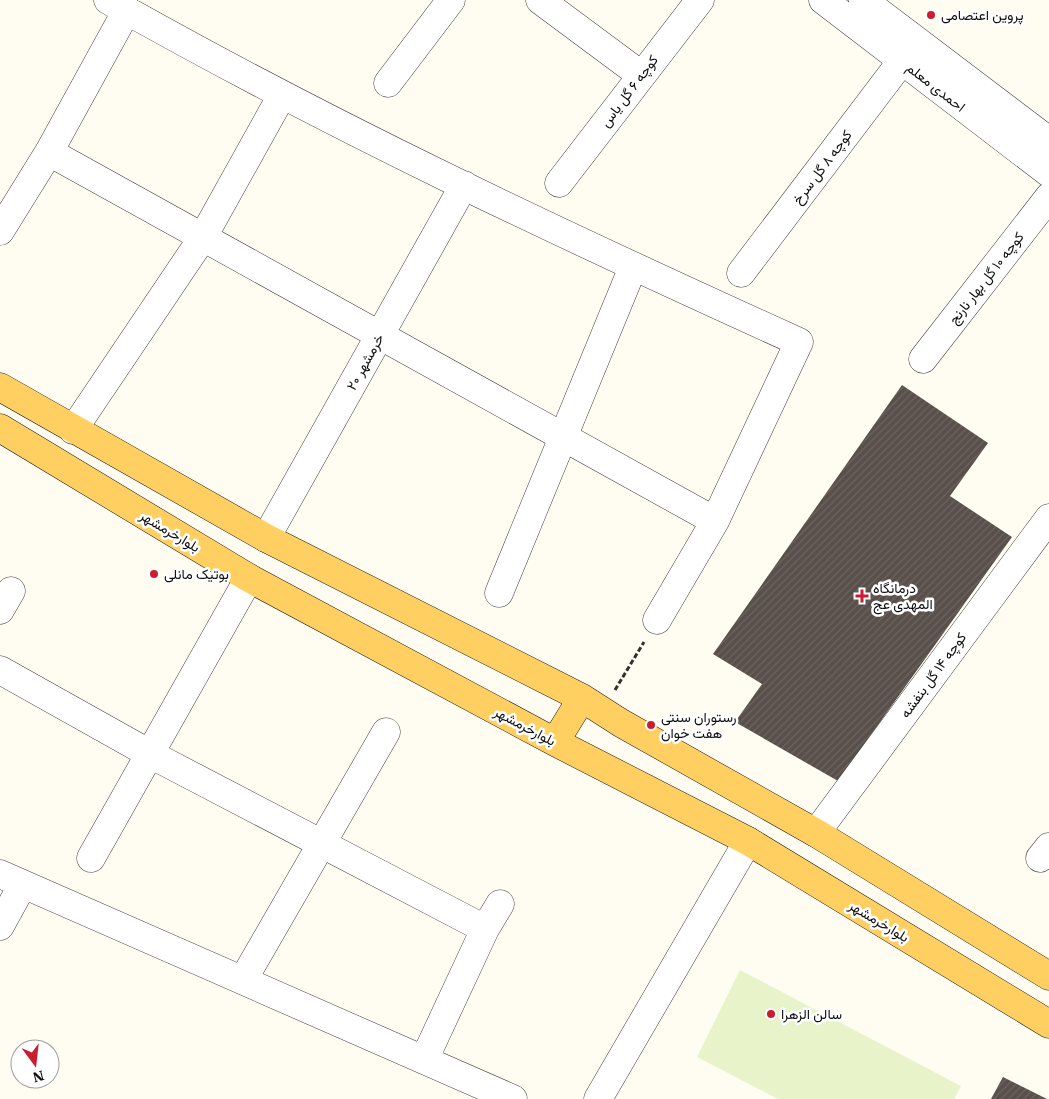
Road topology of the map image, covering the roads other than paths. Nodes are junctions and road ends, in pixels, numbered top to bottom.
1 (451, 0) edge
2 (540, 0) edge
3 (700, 0) edge
4 (823, 0) edge
5 (863, 0) edge
6 (117, 5) edge
7 (910, 51) junction
8 (641, 75) junction
9 (388, 83) dead end
10 (282, 95) junction
11 (1049, 141) edge
12 (49, 152) junction
13 (1049, 173) edge
14 (559, 183) dead end
15 (464, 185) junction
16 (1049, 197) edge
17 (0, 231) edge
18 (203, 237) junction
19 (633, 267) junction
20 (741, 273) dead end
21 (380, 335) junction
22 (923, 359) dead end
23 (0, 387) edge
24 (0, 428) edge
25 (73, 430) junction
26 (565, 438) junction
27 (715, 521) junction
28 (1046, 530) edge
29 (266, 538) junction
30 (249, 578) junction
31 (500, 593) dead end
32 (657, 620) road end
33 (0, 670) edge
34 (592, 704) junction
35 (386, 732) dead end
36 (555, 742) junction
37 (150, 754) junction
38 (816, 833) junction
39 (748, 841) junction
40 (322, 842) junction
41 (91, 858) dead end
42 (12, 879) edge
43 (500, 904) dead end
44 (0, 926) edge
45 (486, 929) junction
46 (1049, 976) edge
47 (243, 980) junction
48 (1049, 1024) edge
49 (424, 1060) junction
50 (513, 1099) edge
51 (598, 1099) edge

1 - 9 street
2 - 8 street
3 - 8 street, کوچه ۶ گل یاس
4 - 7 street, احمدی معلم
5 - 7 street, احمدی معلم
6 - 10 street
6 - 12 street
7 - 11 street, احمدی معلم
7 - 13 street, احمدی معلم
7 - 20 street, کوچه ۸ گل سرخ
8 - 14 street, کوچه ۶ گل یاس
10 - 15 street
10 - 18 street
12 - 17 street
12 - 18 street
15 - 19 street
15 - 21 street, خرمشهر ۲۰
16 - 22 street, کوچه ۱۰ گل بهار نارنج
18 - 21 street
18 - 25 street
19 - 26 street
19 - 27 street
21 - 26 street
21 - 29 street, خرمشهر ۲۰
23 - 25 main road
24 - 30 main road, بلوارخرمشهر
25 - 29 main road
26 - 27 street
26 - 31 street
27 - 32 street
28 - 38 street, کوچه ۱۴ گل بنفشه
29 - 34 main road
30 - 36 main road, بلوارخرمشهر
30 - 37 street
33 - 37 street
34 - 36 main road
34 - 38 main road
35 - 40 street
36 - 39 main road, بلوارخرمشهر
37 - 40 street
37 - 41 street
38 - 46 main road
39 - 48 main road, بلوارخرمشهر
39 - 51 street
40 - 45 street
40 - 47 street
42 - 44 street
42 - 47 street
43 - 45 street
45 - 49 street
47 - 49 street
49 - 50 street

